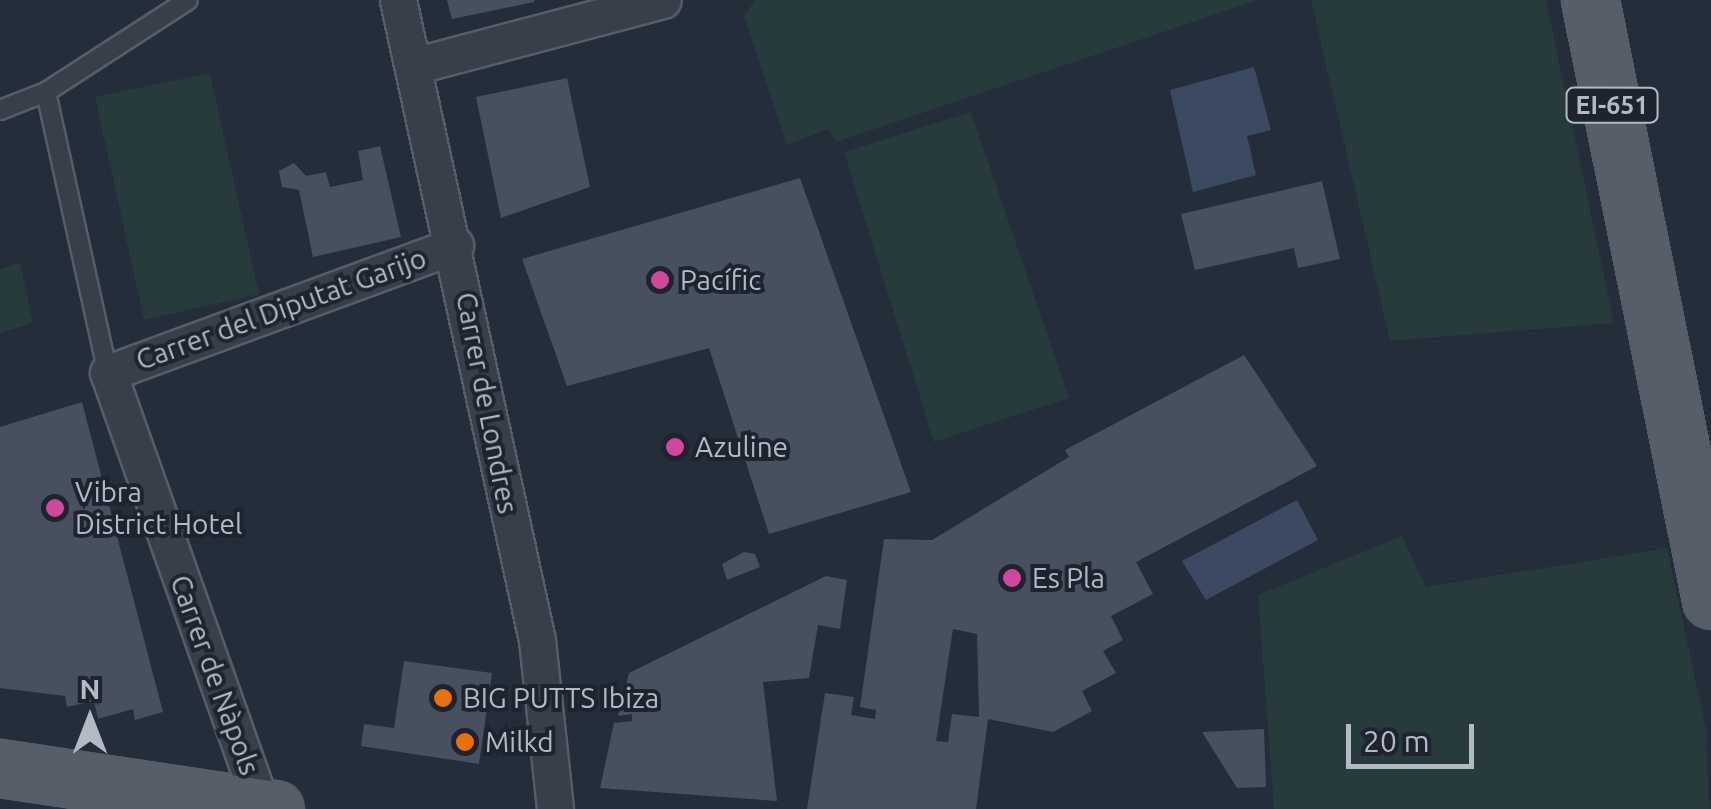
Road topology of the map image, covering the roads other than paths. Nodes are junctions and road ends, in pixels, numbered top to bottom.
1 (188, 0) edge
2 (398, 0) edge
3 (663, 0) edge
4 (1590, 0) edge
5 (418, 65) junction
6 (46, 92) junction
7 (0, 110) edge
8 (455, 245) junction
9 (108, 373) junction
10 (1706, 553) edge
11 (1711, 600) edge
12 (0, 768) edge
13 (268, 808) edge
14 (555, 809) edge

1 - 6 lane
2 - 5 street, Carrer de Londres
3 - 5 street
4 - 10 main road, EI-651
5 - 8 street, Carrer de Londres
6 - 7 lane
6 - 9 lane
8 - 9 street, Carrer del Diputat Garijo
8 - 14 street, Carrer de Londres
9 - 13 street, Carrer de Nàpols
10 - 11 main road, EI-651
12 - 13 main road

